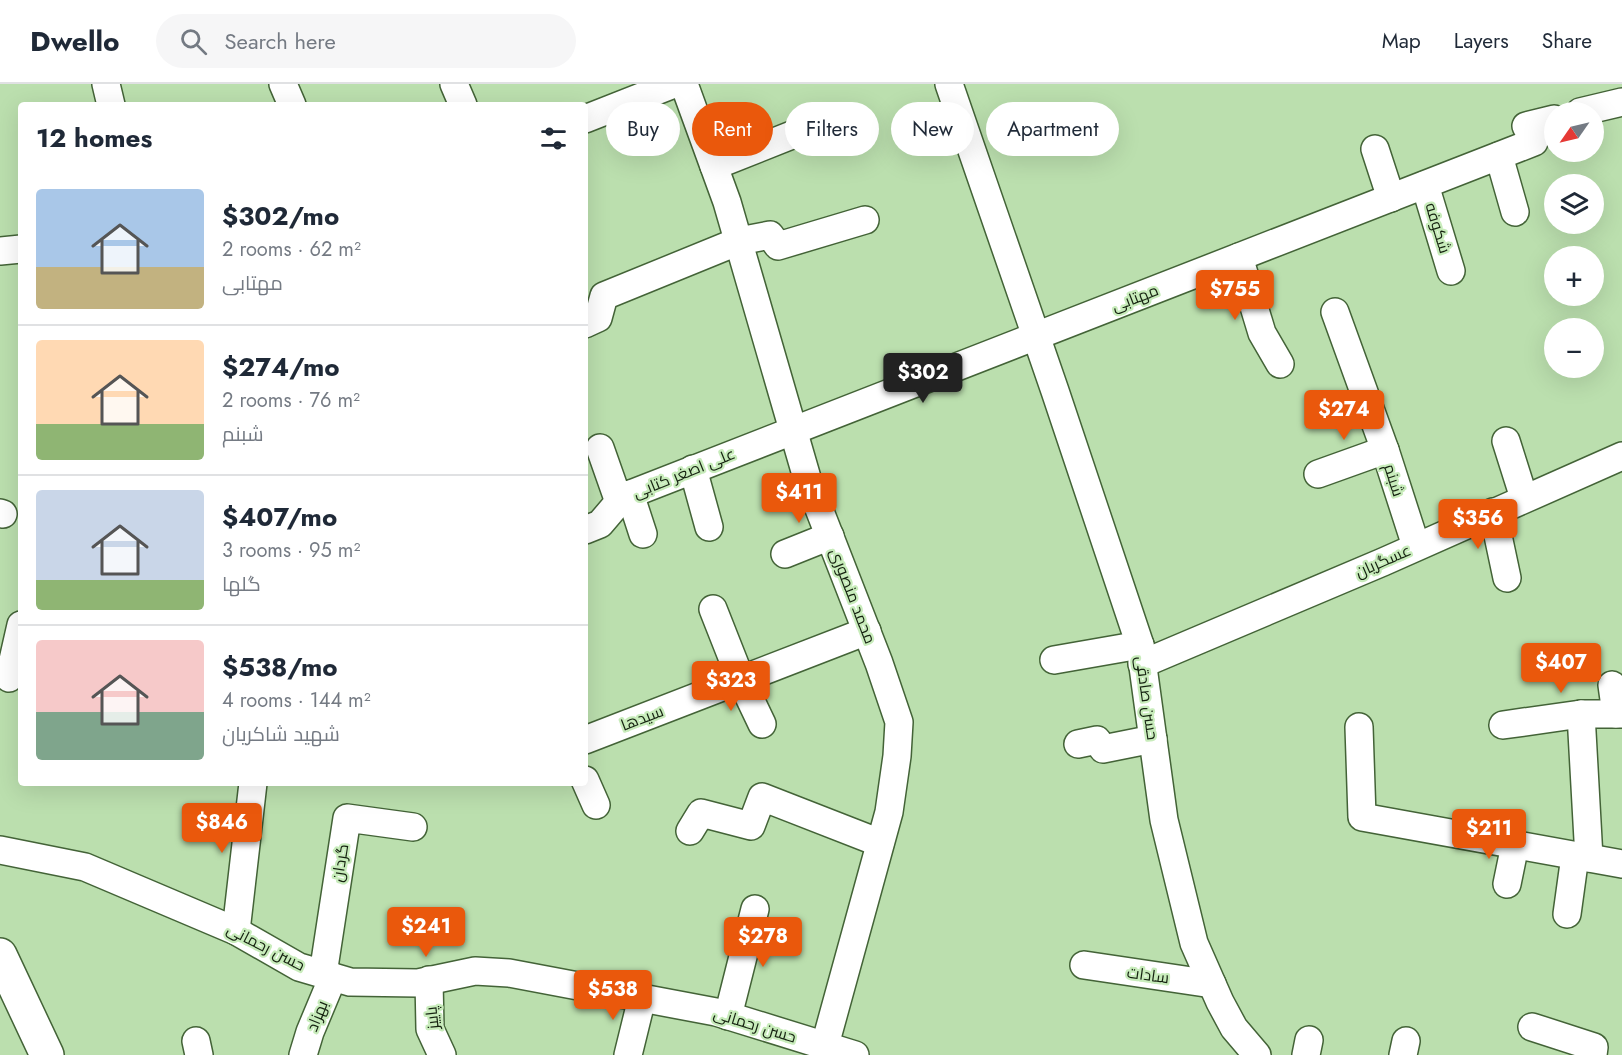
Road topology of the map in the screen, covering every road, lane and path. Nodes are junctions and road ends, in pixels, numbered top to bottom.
1 (106, 84) edge
2 (283, 84) edge
3 (454, 84) edge
4 (674, 84) edge
5 (684, 84) edge
6 (949, 84) edge
7 (110, 102) edge
8 (291, 102) edge
9 (462, 102) edge
10 (1622, 102) edge
11 (1604, 106) edge
12 (588, 118) edge
13 (1544, 122) edge
14 (785, 138) edge
15 (1376, 149) dead end
16 (1498, 156) junction
17 (714, 166) junction
18 (1425, 185) junction
19 (1391, 198) junction
20 (1515, 212) dead end
21 (865, 220) dead end
22 (739, 241) junction
23 (18, 249) edge
24 (0, 251) edge
25 (1239, 257) junction
26 (1451, 271) dead end
27 (1335, 312) dead end
28 (588, 323) edge
29 (1037, 337) junction
30 (1280, 364) dead end
31 (793, 429) junction
32 (1506, 441) dead end
33 (600, 448) dead end
34 (1385, 450) junction
35 (1622, 456) edge
36 (693, 469) junction
37 (1318, 474) dead end
38 (624, 498) junction
39 (1524, 498) junction
40 (1492, 512) junction
41 (709, 527) dead end
42 (588, 529) edge
43 (643, 534) dead end
44 (830, 536) junction
45 (1416, 546) junction
46 (785, 554) dead end
47 (1507, 578) dead end
48 (713, 609) dead end
49 (867, 631) junction
50 (18, 639) edge
51 (1141, 654) junction
52 (1053, 660) dead end
53 (10, 678) edge
54 (741, 680) junction
55 (1612, 685) dead end
56 (1581, 714) junction
57 (1619, 714) edge
58 (762, 724) dead end
59 (1503, 725) dead end
60 (1359, 727) dead end
61 (588, 739) edge
62 (1153, 739) junction
63 (1078, 744) dead end
64 (253, 786) edge
65 (588, 786) edge
66 (596, 805) dead end
67 (413, 827) dead end
68 (690, 831) dead end
69 (880, 843) junction
70 (1515, 845) junction
71 (0, 850) edge
72 (1582, 857) junction
73 (1622, 864) edge
74 (1507, 884) dead end
75 (755, 909) dead end
76 (1567, 914) dead end
77 (236, 931) junction
78 (0, 955) edge
79 (1084, 965) dead end
80 (328, 976) junction
81 (429, 980) junction
82 (1212, 984) junction
83 (642, 998) junction
84 (728, 1016) junction
85 (1532, 1027) dead end
86 (825, 1046) junction
87 (1253, 1050) edge
88 (47, 1055) edge
89 (303, 1055) edge
90 (442, 1055) edge
91 (627, 1055) edge
92 (855, 1055) edge
93 (1276, 1055) edge
94 (1593, 1055) edge

1 - 7 street
2 - 8 street
3 - 9 street
4 - 12 street
5 - 17 street, محمد منصوری
6 - 29 street, حسن صادقی
10 - 11 street
13 - 16 street, مهتابی
14 - 17 street
15 - 19 street
16 - 18 street, مهتابی
16 - 20 street
17 - 22 street, محمد منصوری
18 - 19 street, مهتابی
18 - 26 street, شکوفه
19 - 25 street, مهتابی
21 - 22 street
22 - 28 street
22 - 31 street, محمد منصوری
23 - 24 street
25 - 29 street, مهتابی
25 - 30 street
27 - 34 street, شبنم
29 - 31 street, مهتابی
29 - 51 street, حسن صادقی
31 - 36 street, علی اصغر کتابی
31 - 44 street, محمد منصوری
32 - 39 street
33 - 38 street
34 - 37 street
34 - 45 street, شبنم
35 - 39 street, عسگریان
36 - 38 street, علی اصغر کتابی
36 - 41 street
38 - 42 street, علی اصغر کتابی
38 - 43 street
39 - 40 street, عسگریان
40 - 45 street, عسگریان
40 - 47 street
44 - 46 street
44 - 49 street, محمد منصوری
45 - 51 street, عسگریان
48 - 54 street
49 - 54 street, سیدها
49 - 69 street, محمد منصوری
50 - 53 street
51 - 52 street, عسگریان
51 - 62 street, حسن صادقی
54 - 58 street
54 - 61 street, سیدها
55 - 57 street
56 - 57 street
56 - 59 street
56 - 72 street
60 - 70 street
62 - 63 street
62 - 82 street, حسن صادقی
64 - 77 street
65 - 66 street
67 - 80 street, گردان
68 - 69 street
69 - 86 street, محمد منصوری
70 - 72 street
70 - 74 street
71 - 77 street, حسن رحمانی
72 - 73 street
72 - 76 street
75 - 84 street
77 - 80 street, حسن رحمانی
78 - 88 main road
79 - 82 street, سادات
80 - 81 street, حسن رحمانی
80 - 89 street, بهزاد
81 - 83 street, حسن رحمانی
81 - 90 street, پاییز
82 - 87 street, حسن صادقی
83 - 84 street, حسن رحمانی
83 - 91 street
84 - 86 street, حسن رحمانی
85 - 94 street
86 - 92 street, حسن رحمانی
87 - 93 street

